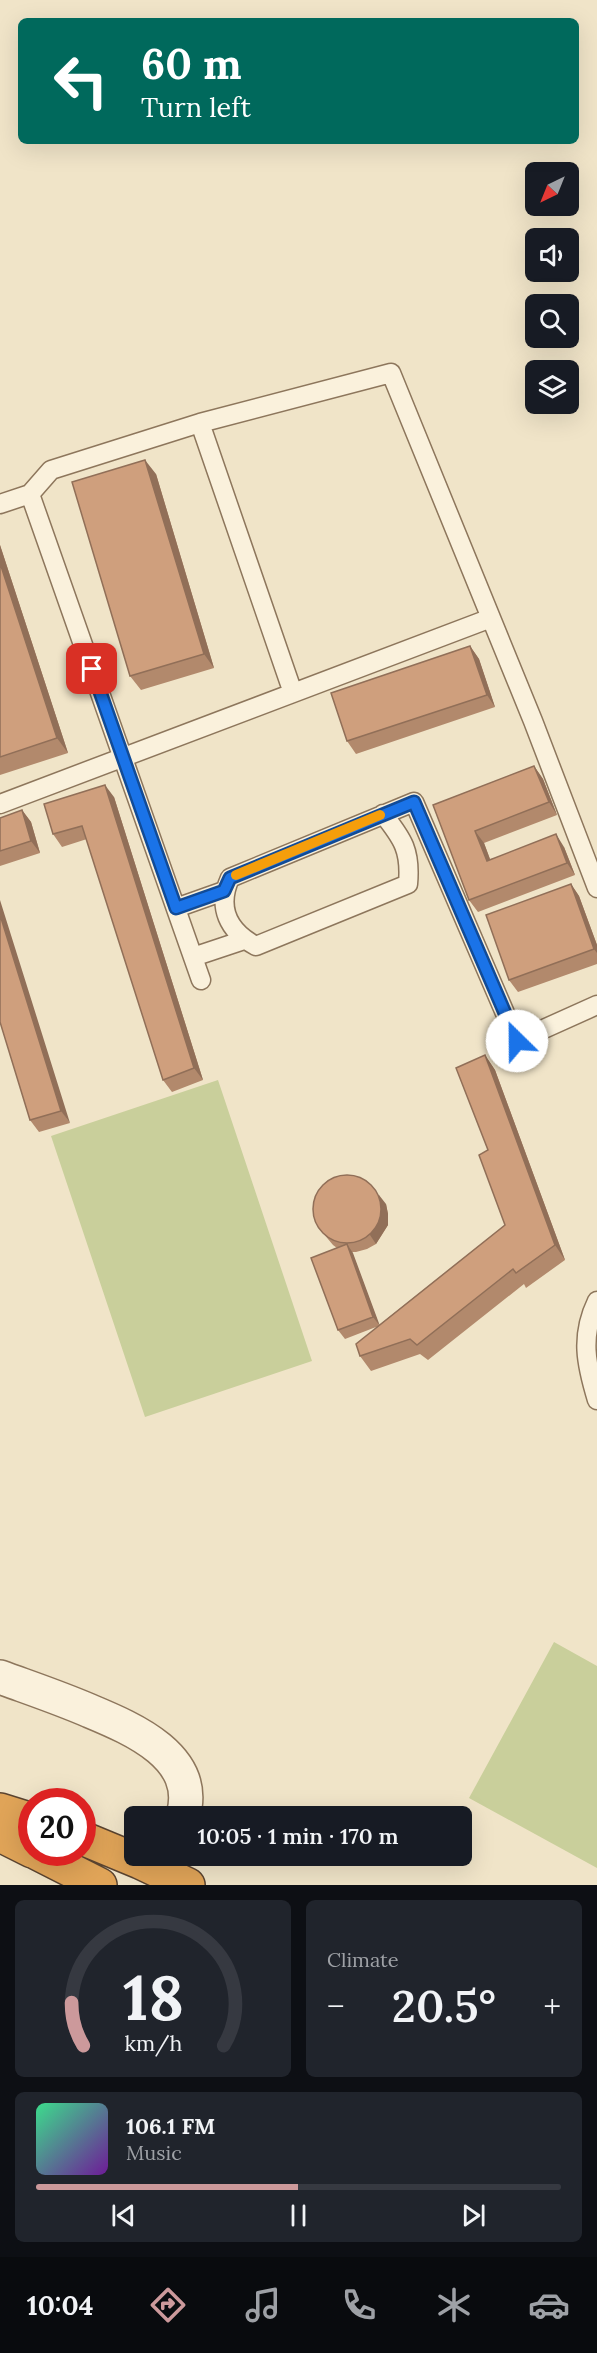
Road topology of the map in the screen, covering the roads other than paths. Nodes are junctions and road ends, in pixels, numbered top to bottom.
1 (200, 423) junction
2 (30, 494) junction
3 (0, 504) edge
4 (491, 618) junction
5 (293, 693) junction
6 (124, 756) junction
7 (0, 804) edge
8 (383, 814) junction
9 (597, 888) edge
10 (224, 891) junction
11 (176, 908) junction
12 (244, 940) junction
13 (193, 957) junction
14 (201, 980) dead end
15 (597, 1005) edge
16 (597, 1301) edge
17 (597, 1400) edge
18 (0, 1677) edge
19 (184, 1806) edge
20 (0, 1810) edge
21 (18, 1816) edge
22 (0, 1835) edge
23 (18, 1844) edge
24 (96, 1844) edge
25 (61, 1866) edge
26 (100, 1885) edge
27 (188, 1885) edge

1 - 2 lane
1 - 4 lane
1 - 5 lane
2 - 3 lane
2 - 6 lane
4 - 5 lane
4 - 9 lane
5 - 6 lane
6 - 7 lane
6 - 11 lane
8 - 10 lane
8 - 12 lane
8 - 15 lane
10 - 11 lane
10 - 12 lane
11 - 13 lane
12 - 13 lane
13 - 14 lane
16 - 17 lane
18 - 19 street
20 - 21 highway
22 - 23 highway
24 - 27 highway
25 - 26 highway

